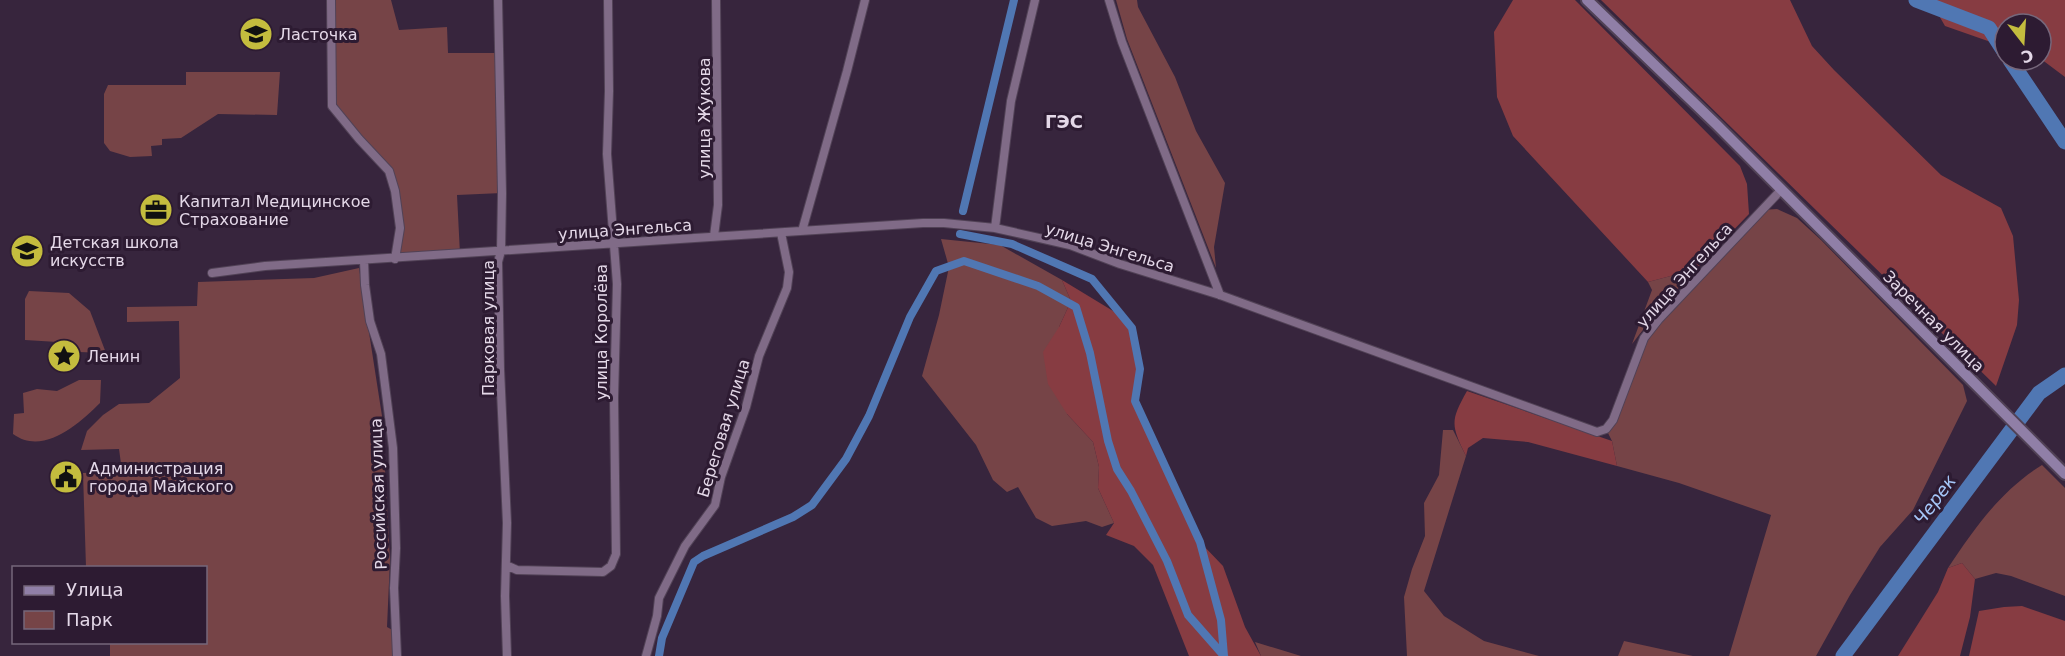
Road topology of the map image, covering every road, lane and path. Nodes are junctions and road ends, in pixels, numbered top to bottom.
1 (331, 0) edge
2 (498, 0) edge
3 (608, 0) edge
4 (716, 0) edge
5 (865, 0) edge
6 (1035, 0) edge
7 (1109, 0) edge
8 (1587, 0) edge
9 (1781, 190) junction
10 (995, 228) junction
11 (802, 231) junction
12 (781, 233) junction
13 (714, 236) junction
14 (613, 243) junction
15 (501, 251) junction
16 (394, 259) junction
17 (364, 261) junction
18 (212, 273) dead end
19 (1220, 295) junction
20 (2065, 474) edge
21 (506, 565) junction
22 (517, 570) junction
23 (505, 580) junction
24 (398, 656) edge
25 (507, 656) edge
26 (646, 656) edge

1 - 16 street
2 - 15 street, Парковая улица
3 - 14 street, улица Королёва
4 - 13 street, улица Жукова
5 - 11 street
6 - 10 street
7 - 19 street
8 - 9 street, Заречная улица
9 - 19 street, улица Энгельса
9 - 20 street, Заречная улица
10 - 11 street, улица Энгельса
10 - 19 street, улица Энгельса
11 - 12 street, улица Энгельса
12 - 13 street, улица Энгельса
12 - 26 street, Береговая улица
13 - 14 street, улица Энгельса
14 - 15 street, улица Энгельса
14 - 22 street, улица Королёва
15 - 16 street, улица Энгельса
15 - 21 street, Парковая улица
16 - 17 street, улица Энгельса
17 - 18 street, улица Энгельса
17 - 24 street, Российская улица
21 - 22 street
21 - 23 street, Парковая улица
22 - 23 street
23 - 25 street, Парковая улица

